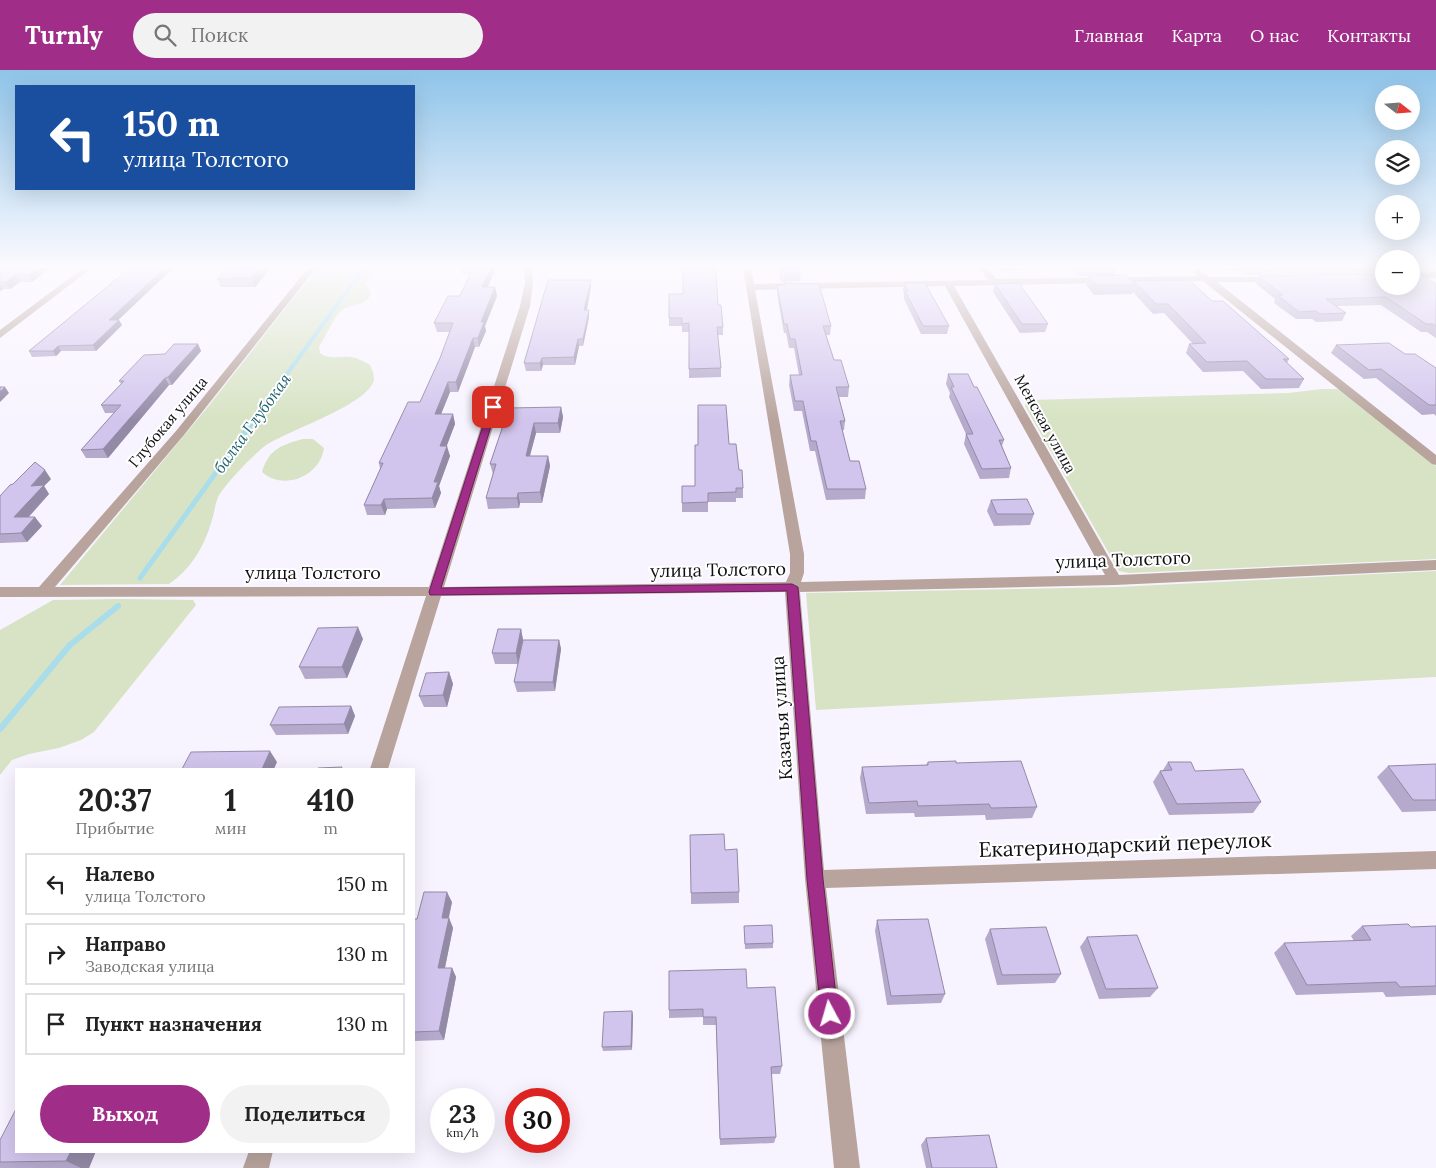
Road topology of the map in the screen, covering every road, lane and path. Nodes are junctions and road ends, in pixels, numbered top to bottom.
1 (20, 319) edge
2 (271, 319) edge
3 (521, 319) edge
4 (757, 319) edge
5 (968, 319) edge
6 (1258, 319) edge
7 (0, 334) edge
8 (1436, 461) edge
9 (1436, 565) edge
10 (1115, 580) junction
11 (792, 587) junction
12 (0, 592) edge
13 (43, 592) junction
14 (434, 592) junction
15 (380, 768) edge
16 (1436, 860) edge
17 (815, 879) junction
18 (260, 1153) edge
19 (256, 1168) edge
20 (847, 1168) edge

1 - 7 street
2 - 13 street, Глубокая улица
3 - 14 street
4 - 11 street, Казачья улица
5 - 10 street, Менская улица
6 - 8 street
9 - 10 street, улица Толстого
10 - 11 street, улица Толстого
11 - 14 street, улица Толстого
11 - 17 street, Казачья улица
12 - 13 street, улица Толстого
13 - 14 street, улица Толстого
14 - 15 street
16 - 17 street, Екатеринодарский переулок
17 - 20 street, Казачья улица
18 - 19 street

